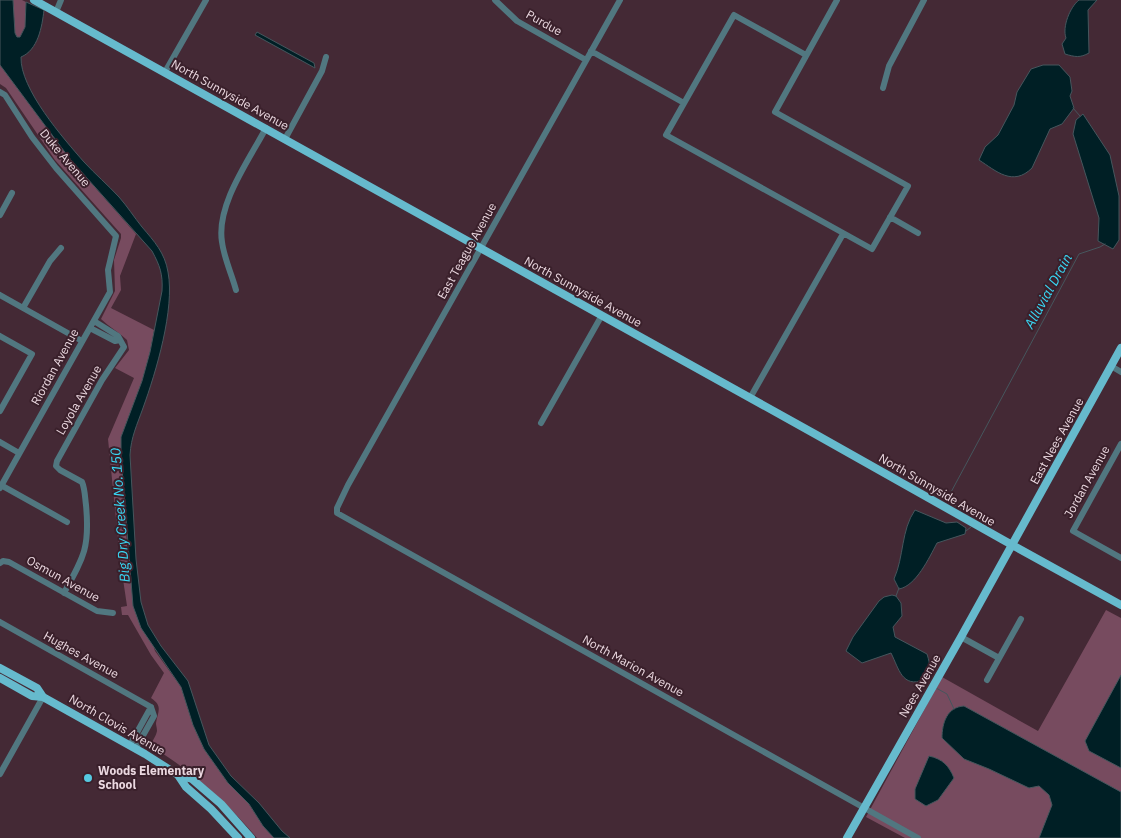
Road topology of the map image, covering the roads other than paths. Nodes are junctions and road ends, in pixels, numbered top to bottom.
1 (61, 0) edge
2 (206, 0) edge
3 (495, 0) edge
4 (620, 0) edge
5 (837, 0) edge
6 (924, 0) edge
7 (37, 2) edge
8 (56, 12) junction
9 (591, 51) junction
10 (806, 55) junction
11 (326, 57) dead end
12 (586, 60) junction
13 (165, 72) junction
14 (883, 88) dead end
15 (0, 92) edge
16 (684, 103) junction
17 (266, 128) junction
18 (285, 139) junction
19 (12, 193) dead end
20 (0, 215) edge
21 (890, 217) junction
22 (918, 233) dead end
23 (843, 234) junction
24 (61, 248) dead end
25 (482, 248) junction
26 (236, 290) dead end
27 (110, 292) joint
28 (0, 295) edge
29 (23, 308) junction
30 (602, 316) junction
31 (94, 321) junction
32 (90, 328) junction
33 (108, 334) junction
34 (0, 336) edge
35 (82, 341) junction
36 (1121, 348) edge
37 (1111, 366) junction
38 (1121, 372) edge
39 (750, 398) junction
40 (0, 411) edge
41 (541, 423) dead end
42 (0, 442) edge
43 (1121, 444) edge
44 (19, 453) junction
45 (1, 486) edge
46 (337, 513) joint
47 (67, 522) dead end
48 (1012, 545) junction
49 (1121, 558) edge
50 (2, 562) edge
51 (64, 593) junction
52 (1121, 605) edge
53 (113, 613) dead end
54 (1021, 619) dead end
55 (0, 622) edge
56 (961, 637) junction
57 (999, 658) junction
58 (0, 668) edge
59 (0, 678) edge
60 (987, 680) dead end
61 (43, 697) junction
62 (133, 747) junction
63 (0, 774) edge
64 (178, 775) junction
65 (864, 807) junction
66 (238, 838) edge
67 (251, 838) edge
68 (847, 838) edge
69 (918, 838) edge

1 - 8 street
2 - 13 street
3 - 12 street, Purdue
4 - 9 street, East Teague Avenue
5 - 10 street
6 - 14 street
7 - 8 main road, North Sunnyside Avenue
8 - 13 main road, North Sunnyside Avenue
9 - 12 street, East Teague Avenue
9 - 16 street
10 - 16 street
10 - 21 street
11 - 18 street
12 - 25 street, East Teague Avenue
13 - 17 main road, North Sunnyside Avenue
15 - 27 street, Duke Avenue
16 - 23 street
17 - 18 main road, North Sunnyside Avenue
17 - 26 street
18 - 25 main road, North Sunnyside Avenue
19 - 20 street
21 - 22 street
21 - 23 street
23 - 39 street
24 - 29 street
25 - 30 main road, North Sunnyside Avenue
25 - 46 street, East Teague Avenue
27 - 31 street, Riordan Avenue
28 - 29 street
29 - 35 street
30 - 39 main road, North Sunnyside Avenue
30 - 41 street
31 - 32 street, Riordan Avenue
31 - 33 street
32 - 33 street
32 - 35 street, Riordan Avenue
33 - 51 street, Loyola Avenue
34 - 40 street
35 - 44 street, Riordan Avenue
36 - 37 main road, East Nees Avenue
37 - 38 street
37 - 48 main road, East Nees Avenue
39 - 48 main road, North Sunnyside Avenue
42 - 44 street
43 - 49 street, Jordan Avenue
44 - 45 street, Riordan Avenue
45 - 47 street
46 - 65 street, North Marion Avenue
48 - 52 main road, North Sunnyside Avenue
48 - 56 main road, Nees Avenue
50 - 51 street, Osmun Avenue
51 - 53 street, Osmun Avenue
54 - 57 street
55 - 62 street, Hughes Avenue
56 - 57 street
56 - 65 main road, Nees Avenue
57 - 60 street
58 - 61 main road, North Clovis Avenue
59 - 61 main road, North Clovis Avenue
61 - 62 main road, North Clovis Avenue
61 - 63 street
62 - 64 main road, North Clovis Avenue
64 - 66 main road, North Clovis Avenue
64 - 67 main road, North Clovis Avenue
65 - 68 main road, Nees Avenue
65 - 69 street, North Marion Avenue

